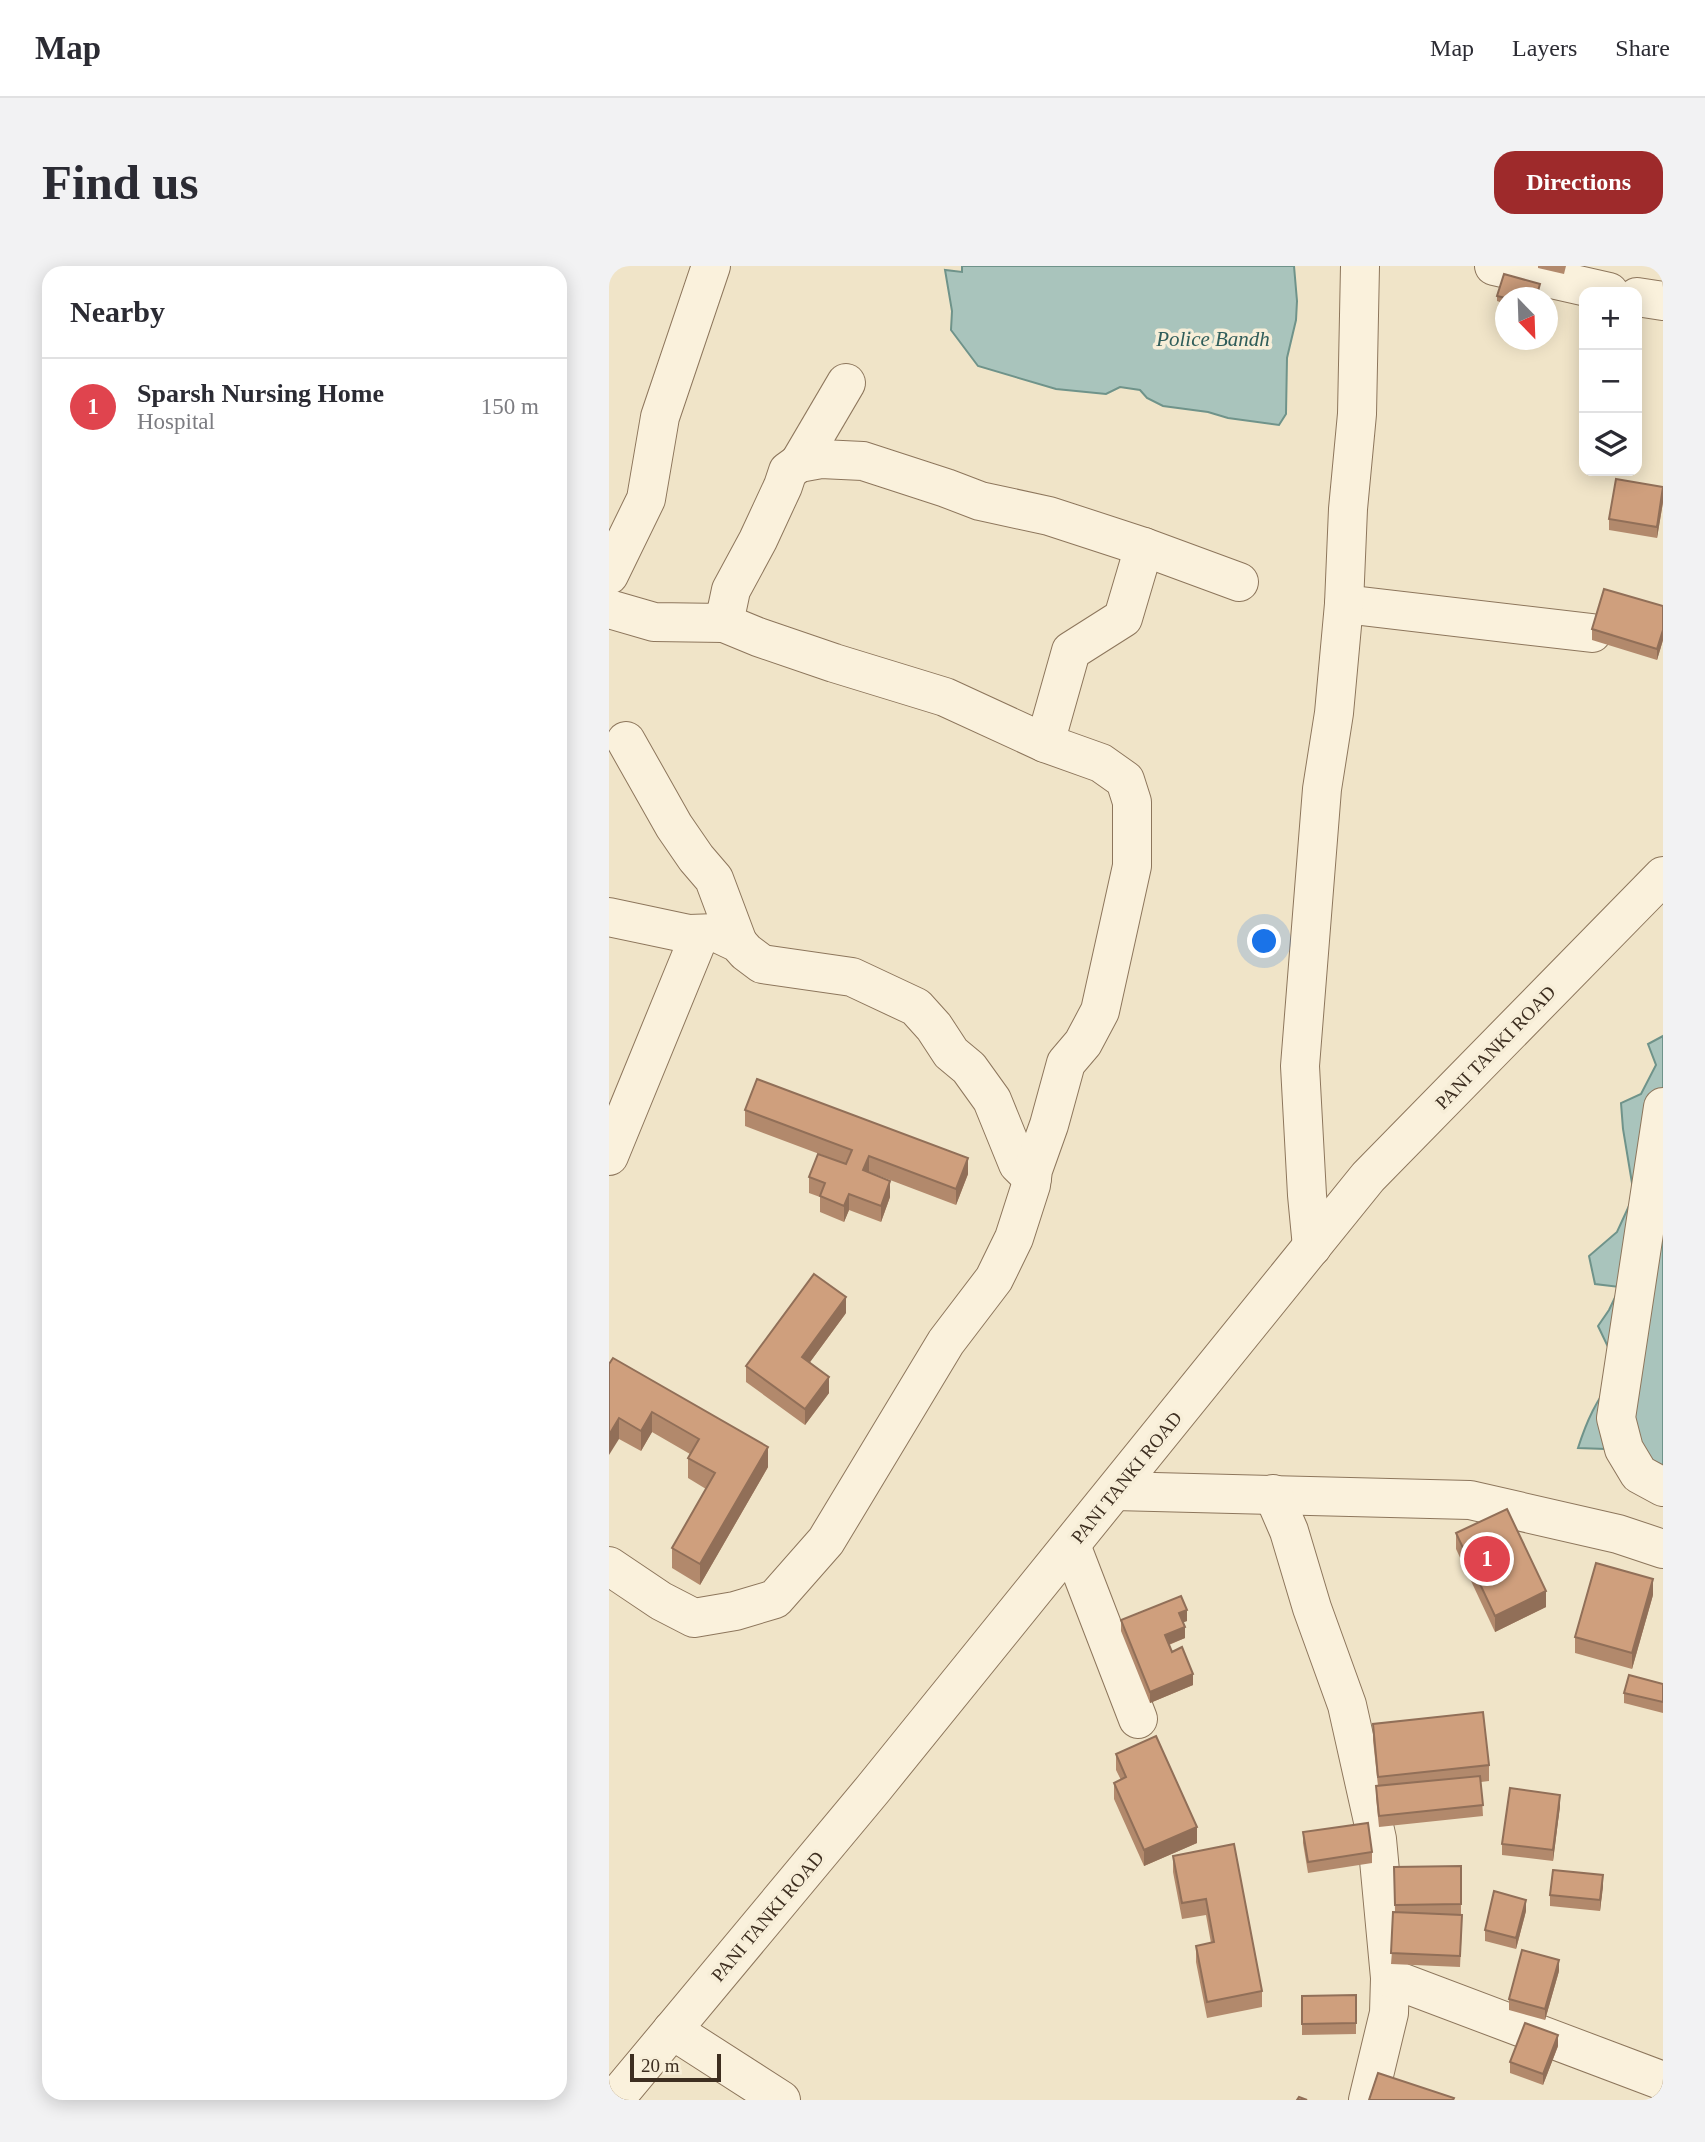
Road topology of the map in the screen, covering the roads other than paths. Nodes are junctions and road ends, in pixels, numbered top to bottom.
1 (711, 266) edge
2 (1360, 266) edge
3 (1493, 266) edge
4 (1597, 282) edge
5 (1642, 298) edge
6 (1663, 301) edge
7 (846, 383) dead end
8 (799, 463) junction
9 (1144, 547) junction
10 (609, 575) edge
11 (1239, 582) dead end
12 (1344, 604) junction
13 (609, 609) edge
14 (724, 623) junction
15 (1592, 633) edge
16 (626, 741) dead end
17 (1045, 743) junction
18 (1663, 876) edge
19 (609, 917) edge
20 (700, 934) junction
21 (739, 943) junction
22 (1663, 1107) edge
23 (609, 1156) edge
24 (1032, 1178) junction
25 (1313, 1247) junction
26 (1663, 1487) edge
27 (1115, 1491) junction
28 (1273, 1494) junction
29 (1071, 1545) junction
30 (1663, 1549) edge
31 (609, 1566) edge
32 (1138, 1719) dead end
33 (1389, 1978) junction
34 (672, 2030) junction
35 (1663, 2081) edge
36 (614, 2100) edge
37 (781, 2100) edge
38 (1368, 2100) edge

1 - 10 street
2 - 12 street
3 - 4 street
5 - 6 street
7 - 8 street
8 - 9 street
8 - 14 street
9 - 11 street
9 - 17 street
12 - 15 street
12 - 25 street
13 - 14 street
14 - 17 street
16 - 21 street
17 - 24 street
18 - 25 street, PANI TANKI ROAD
19 - 20 street
20 - 21 street
20 - 23 street
21 - 24 street
22 - 26 street
24 - 31 street
25 - 27 street, PANI TANKI ROAD
27 - 28 street
27 - 29 street, PANI TANKI ROAD
28 - 30 street
28 - 33 street
29 - 32 street
29 - 34 street, PANI TANKI ROAD
33 - 35 street
33 - 38 street
34 - 36 street, PANI TANKI ROAD
34 - 37 street

